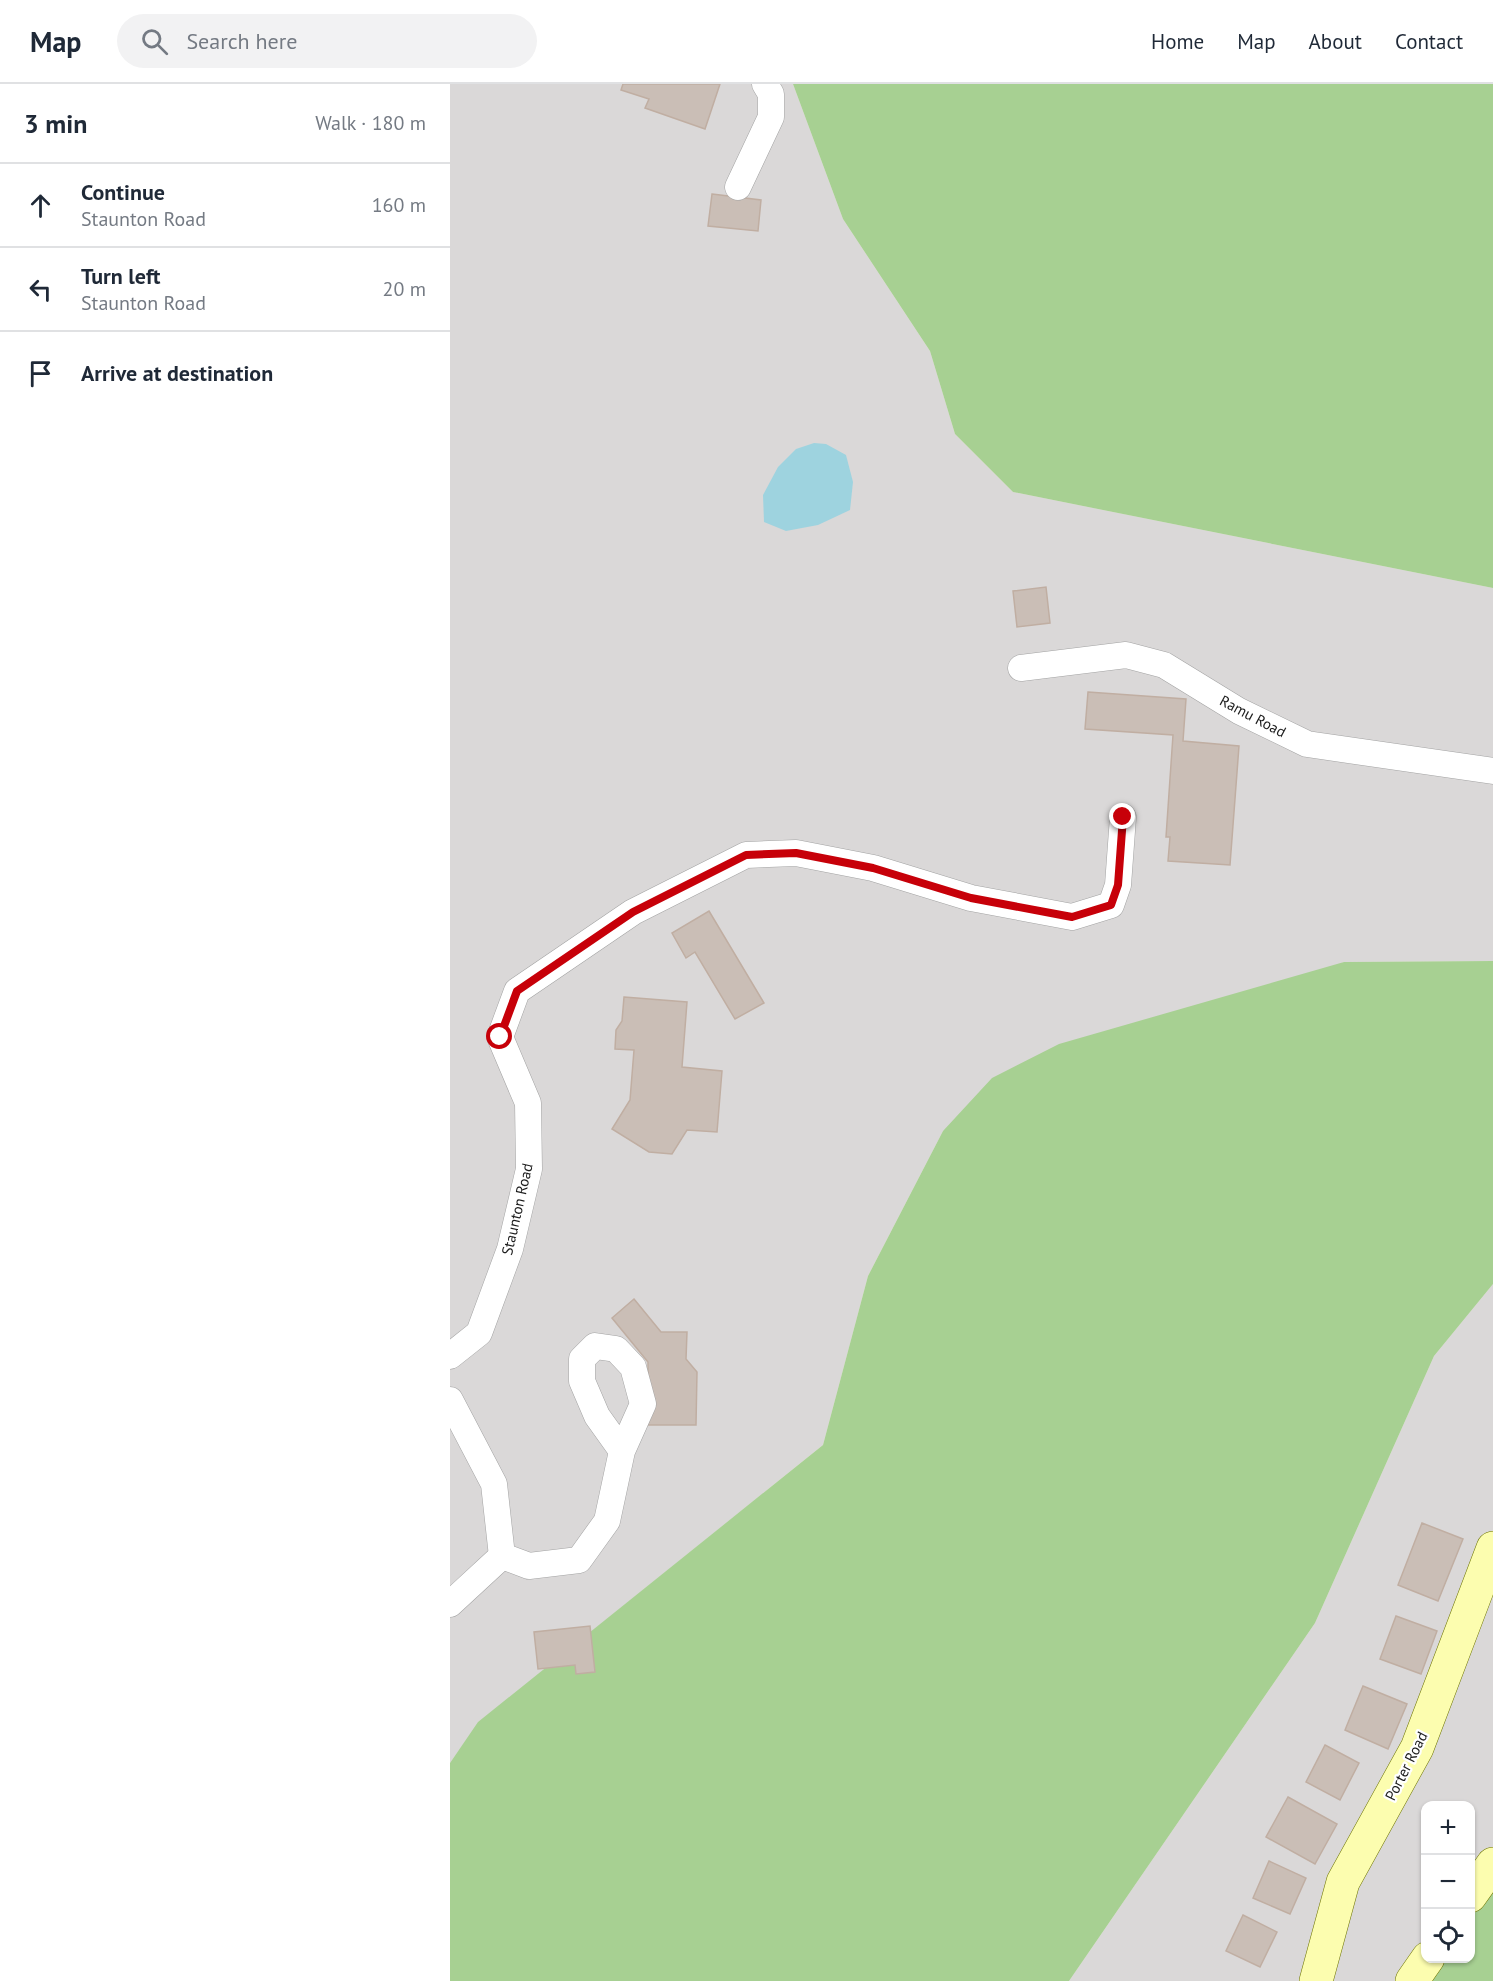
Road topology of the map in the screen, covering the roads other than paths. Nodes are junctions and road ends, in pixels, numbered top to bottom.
1 (765, 84) edge
2 (738, 187) dead end
3 (1021, 668) dead end
4 (1493, 771) edge
5 (1123, 817) dead end
6 (450, 1356) edge
7 (450, 1400) edge
8 (622, 1451) dead end
9 (1493, 1548) edge
10 (502, 1556) junction
11 (450, 1604) edge
12 (1493, 1864) edge
13 (1475, 1889) edge
14 (1425, 1963) edge
15 (1316, 1981) edge
16 (1412, 1981) edge

1 - 2 street
3 - 4 street, Ramu Road
5 - 6 street, Staunton Road
7 - 10 street
8 - 10 street
9 - 15 street, Porter Road
10 - 11 street
12 - 13 street
14 - 16 street

